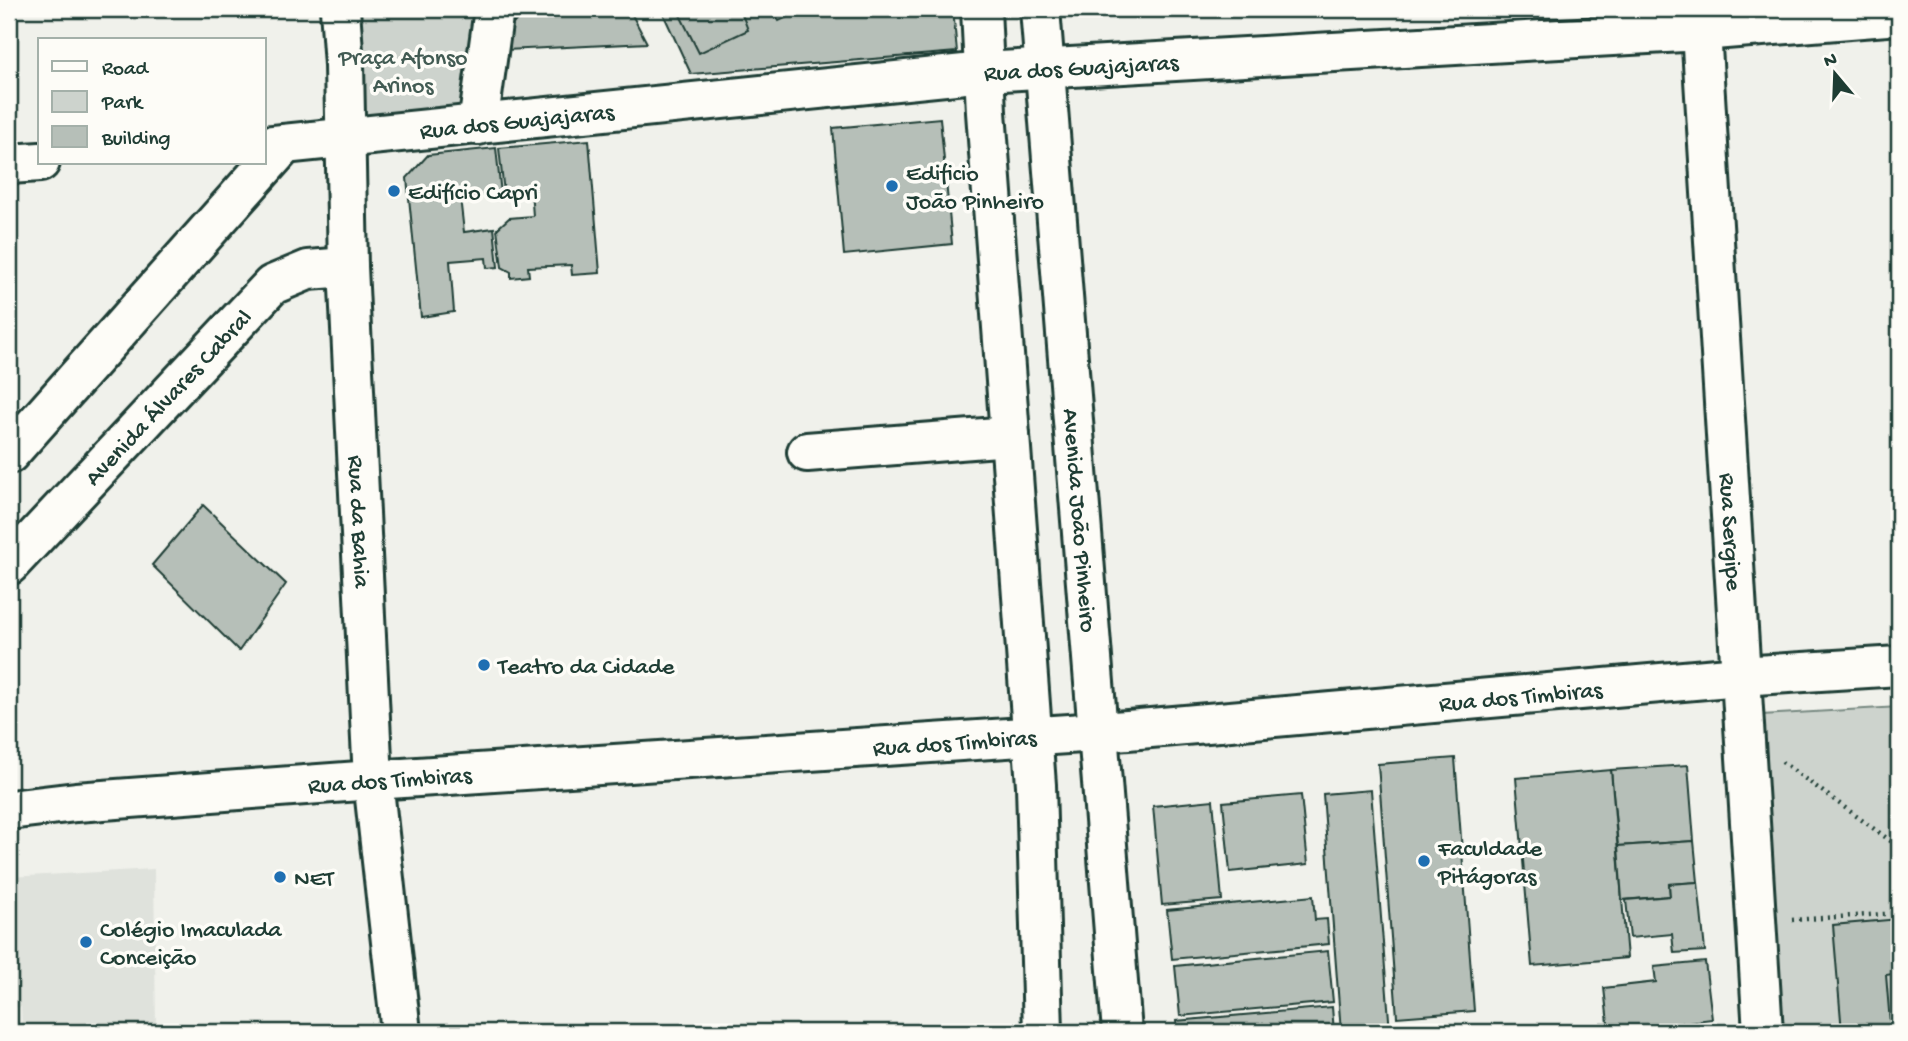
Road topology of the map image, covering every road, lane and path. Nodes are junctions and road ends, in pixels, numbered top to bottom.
1 (340, 9) edge
2 (494, 9) edge
3 (981, 9) edge
4 (1040, 9) edge
5 (1899, 15) edge
6 (1689, 20) edge
7 (1044, 68) junction
8 (984, 72) junction
9 (478, 125) junction
10 (346, 138) junction
11 (274, 146) edge
12 (38, 162) edge
13 (9, 164) edge
14 (259, 164) edge
15 (348, 267) junction
16 (1010, 436) junction
17 (807, 452) dead end
18 (9, 454) edge
19 (9, 565) edge
20 (1899, 666) edge
21 (1740, 676) junction
22 (1098, 732) junction
23 (1033, 735) junction
24 (1744, 735) junction
25 (373, 780) junction
26 (9, 810) edge
27 (1899, 847) edge
28 (1899, 913) edge
29 (1756, 922) junction
30 (401, 1032) edge
31 (1043, 1032) edge
32 (1122, 1032) edge
33 (1763, 1032) edge

1 - 10 street, Rua da Bahia
2 - 9 street
3 - 8 street
4 - 7 street, Avenida João Pinheiro
5 - 6 street, Rua dos Guajajaras
6 - 7 street, Rua dos Guajajaras
6 - 21 street, Rua Sergipe
7 - 8 street, Rua dos Guajajaras
7 - 22 street, Avenida João Pinheiro
8 - 9 street, Rua dos Guajajaras
8 - 16 street
9 - 10 street, Rua dos Guajajaras
10 - 11 street, Rua dos Guajajaras
10 - 15 street, Rua da Bahia
12 - 13 street
14 - 18 street
15 - 19 street, Avenida Álvares Cabral
15 - 25 street, Rua da Bahia
16 - 17 street
16 - 23 street
20 - 21 street, Rua dos Timbiras
21 - 22 street, Rua dos Timbiras
21 - 24 street, Rua Sergipe
22 - 23 street, Rua dos Timbiras
22 - 32 street, Avenida João Pinheiro
23 - 25 street, Rua dos Timbiras
23 - 31 street
24 - 27 path
24 - 29 street, Rua Sergipe
25 - 26 street, Rua dos Timbiras
25 - 30 street, Rua da Bahia
28 - 29 path
29 - 33 street, Rua Sergipe

